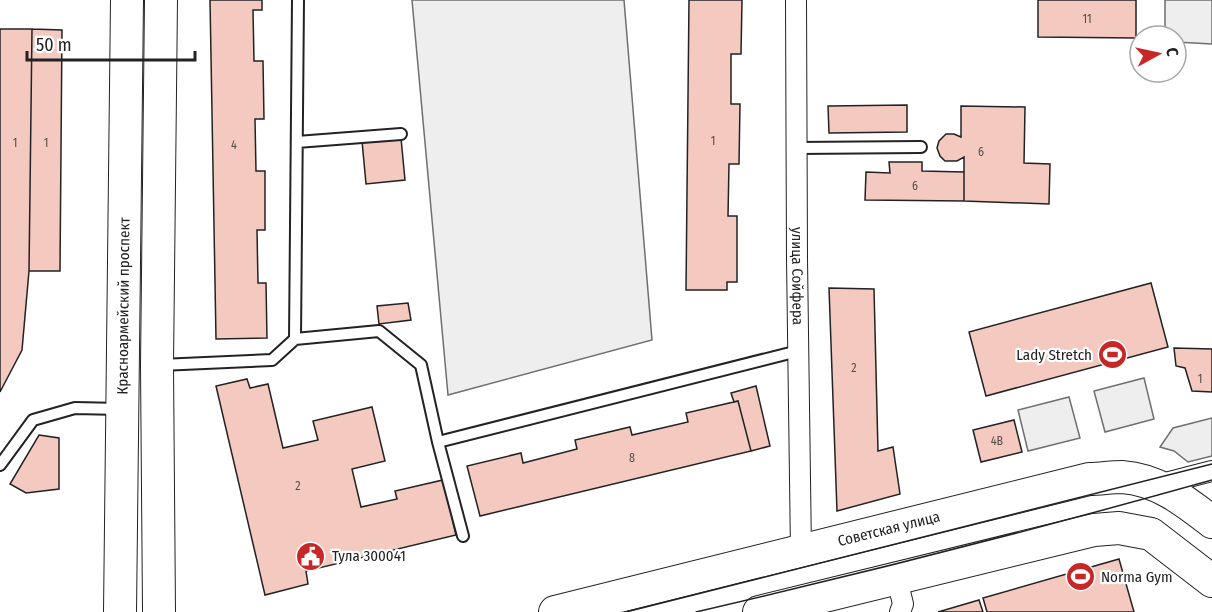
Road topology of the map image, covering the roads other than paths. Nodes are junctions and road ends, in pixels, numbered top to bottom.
1 (127, 0) edge
2 (161, 0) edge
3 (298, 0) edge
4 (796, 0) edge
5 (401, 134) dead end
6 (297, 142) junction
7 (921, 147) dead end
8 (797, 148) junction
9 (295, 339) junction
10 (798, 351) junction
11 (157, 366) junction
12 (123, 409) junction
13 (438, 442) junction
14 (0, 465) edge
15 (1212, 471) edge
16 (1158, 484) junction
17 (1212, 522) edge
18 (463, 536) dead end
19 (801, 552) junction
20 (897, 579) junction
21 (1212, 581) edge
22 (563, 611) edge
23 (120, 612) edge
24 (159, 612) edge
25 (759, 612) edge
26 (900, 612) edge

1 - 12 main road, Красноармейский проспект
2 - 11 main road
3 - 6 lane
4 - 8 street, улица Сойфера
5 - 6 lane
6 - 9 lane
7 - 8 lane
8 - 10 street, улица Сойфера
9 - 11 lane
9 - 13 lane
10 - 13 lane
10 - 19 street, улица Сойфера
11 - 24 main road
12 - 14 lane
12 - 23 main road, Красноармейский проспект
13 - 18 lane
15 - 16 street
16 - 17 main road, Советская улица
16 - 19 main road, Советская улица
19 - 22 main road, Советская улица
20 - 21 main road
20 - 25 main road
20 - 26 street

